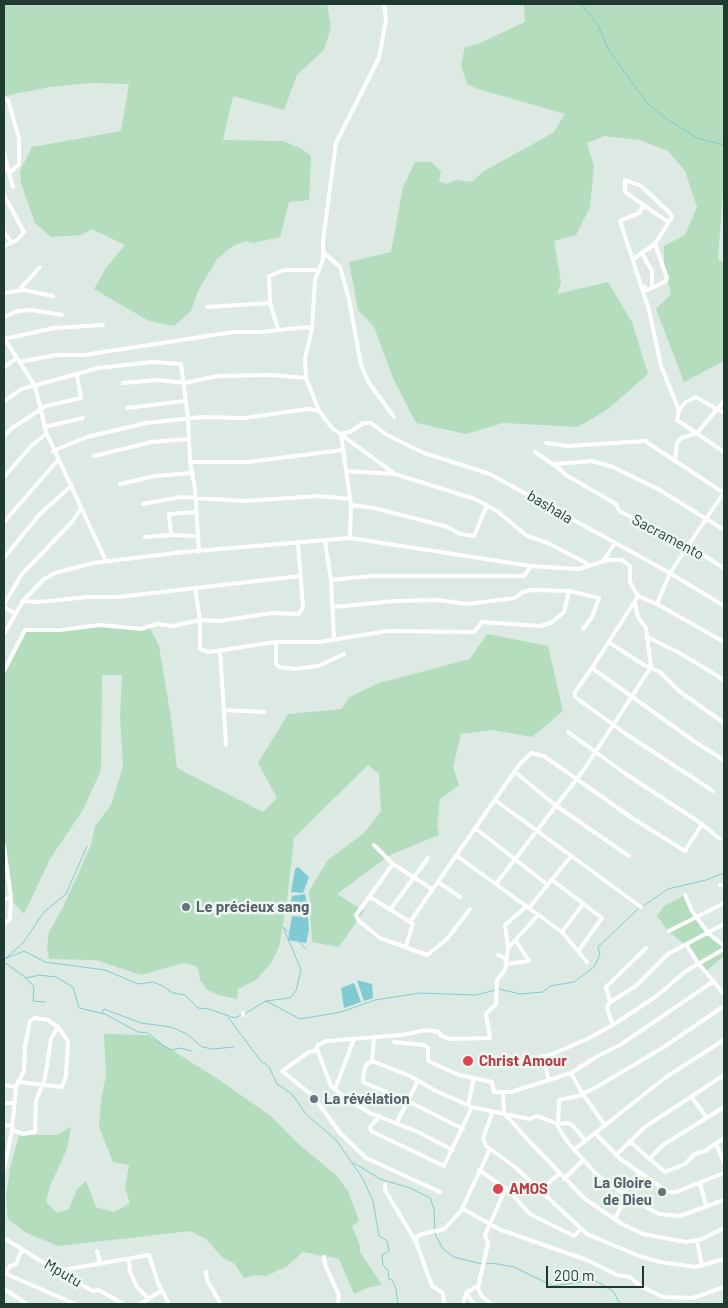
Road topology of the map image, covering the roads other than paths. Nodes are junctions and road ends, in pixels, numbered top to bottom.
1 (384, 4) edge
2 (4, 99) edge
3 (4, 153) edge
4 (7, 171) edge
5 (13, 187) dead end
6 (4, 195) edge
7 (644, 205) junction
8 (668, 222) junction
9 (4, 232) edge
10 (12, 243) junction
11 (655, 244) junction
12 (4, 246) edge
13 (323, 252) junction
14 (642, 253) junction
15 (633, 259) junction
16 (40, 267) dead end
17 (318, 270) junction
18 (641, 284) junction
19 (652, 288) junction
20 (14, 291) junction
21 (4, 294) edge
22 (53, 296) dead end
23 (270, 303) junction
24 (208, 307) dead end
25 (62, 315) dead end
26 (4, 317) edge
27 (103, 325) dead end
28 (278, 329) junction
29 (312, 329) junction
30 (4, 339) edge
31 (18, 360) junction
32 (4, 368) edge
33 (77, 375) junction
34 (306, 378) junction
35 (123, 383) dead end
36 (185, 383) junction
37 (35, 386) junction
38 (4, 401) edge
39 (185, 401) junction
40 (724, 401) edge
41 (41, 408) junction
42 (127, 408) dead end
43 (717, 409) junction
44 (679, 410) junction
45 (319, 411) junction
46 (724, 413) edge
47 (394, 417) dead end
48 (83, 418) dead end
49 (188, 418) junction
50 (44, 427) junction
51 (697, 433) junction
52 (46, 434) junction
53 (340, 435) junction
54 (4, 436) edge
55 (188, 439) junction
56 (546, 443) dead end
57 (343, 450) junction
58 (53, 451) junction
59 (724, 451) edge
60 (535, 452) dead end
61 (94, 456) dead end
62 (58, 460) junction
63 (675, 460) junction
64 (190, 462) junction
65 (554, 465) junction
66 (346, 471) junction
67 (192, 473) junction
68 (395, 474) junction
69 (4, 476) edge
70 (120, 484) dead end
71 (72, 485) junction
72 (724, 493) edge
73 (196, 498) junction
74 (350, 499) junction
75 (142, 504) dead end
76 (351, 505) junction
77 (487, 506) junction
78 (81, 508) junction
79 (195, 512) junction
80 (706, 519) junction
81 (4, 522) edge
82 (724, 530) edge
83 (171, 535) junction
84 (196, 536) junction
85 (145, 537) dead end
86 (350, 538) junction
87 (325, 541) junction
88 (298, 543) junction
89 (615, 543) junction
90 (687, 545) junction
91 (198, 552) junction
92 (4, 558) edge
93 (106, 561) junction
94 (603, 561) junction
95 (590, 565) junction
96 (531, 566) junction
97 (724, 568) edge
98 (670, 573) junction
99 (300, 576) junction
100 (331, 580) junction
101 (195, 588) junction
102 (569, 591) junction
103 (638, 596) junction
104 (23, 601) junction
105 (634, 602) junction
106 (657, 604) junction
107 (4, 606) edge
108 (724, 606) edge
109 (334, 607) junction
110 (14, 613) junction
111 (200, 620) junction
112 (583, 629) dead end
113 (4, 634) edge
114 (647, 637) junction
115 (334, 638) junction
116 (276, 642) junction
117 (724, 642) edge
118 (610, 643) junction
119 (220, 650) junction
120 (344, 654) dead end
121 (651, 667) junction
122 (592, 668) junction
123 (4, 671) edge
124 (724, 680) edge
125 (630, 697) junction
126 (225, 710) junction
127 (264, 712) dead end
128 (724, 723) edge
129 (613, 725) junction
130 (568, 732) dead end
131 (226, 745) dead end
132 (596, 752) junction
133 (724, 760) edge
134 (515, 772) junction
135 (576, 779) junction
136 (713, 792) dead end
137 (494, 800) junction
138 (555, 805) junction
139 (702, 824) junction
140 (476, 828) junction
141 (536, 831) junction
142 (720, 839) dead end
143 (374, 845) dead end
144 (4, 847) edge
145 (457, 856) junction
146 (571, 856) junction
147 (629, 856) dead end
148 (428, 858) dead end
149 (516, 859) junction
150 (393, 864) junction
151 (5, 865) edge
152 (414, 878) junction
153 (552, 880) junction
154 (438, 882) junction
155 (496, 884) junction
156 (548, 885) junction
157 (432, 889) junction
158 (685, 895) dead end
159 (11, 897) junction
160 (370, 897) junction
161 (460, 897) dead end
162 (4, 900) edge
163 (724, 903) edge
164 (583, 904) junction
165 (528, 907) junction
166 (641, 907) dead end
167 (470, 908) dead end
168 (390, 910) junction
169 (538, 914) junction
170 (697, 917) junction
171 (410, 922) junction
172 (4, 924) edge
173 (724, 924) edge
174 (669, 931) dead end
175 (562, 932) junction
176 (708, 933) junction
177 (516, 941) junction
178 (406, 946) junction
179 (687, 946) junction
180 (508, 948) junction
181 (646, 948) dead end
182 (724, 948) edge
183 (579, 950) junction
184 (498, 955) dead end
185 (507, 959) junction
186 (587, 962) dead end
187 (698, 963) junction
188 (506, 964) junction
189 (714, 982) junction
190 (724, 994) edge
191 (609, 1003) junction
192 (724, 1006) edge
193 (613, 1025) junction
194 (58, 1026) junction
195 (374, 1037) junction
196 (354, 1039) junction
197 (724, 1040) edge
198 (394, 1042) dead end
199 (317, 1048) junction
200 (542, 1056) junction
201 (372, 1061) junction
202 (493, 1066) dead end
203 (572, 1073) junction
204 (724, 1075) edge
205 (474, 1078) junction
206 (549, 1080) junction
207 (418, 1081) junction
208 (18, 1082) junction
209 (41, 1084) junction
210 (4, 1085) edge
211 (335, 1089) junction
212 (502, 1092) junction
213 (583, 1094) junction
214 (691, 1096) junction
215 (408, 1101) junction
216 (14, 1103) junction
217 (4, 1104) edge
218 (470, 1106) junction
219 (724, 1107) edge
220 (494, 1111) junction
221 (504, 1113) junction
222 (380, 1116) junction
223 (707, 1118) junction
224 (396, 1124) junction
225 (558, 1124) junction
226 (4, 1125) edge
227 (606, 1125) junction
228 (12, 1128) junction
229 (463, 1129) junction
230 (595, 1133) junction
231 (724, 1138) edge
232 (584, 1140) junction
233 (629, 1141) junction
234 (716, 1144) junction
235 (490, 1149) junction
236 (575, 1149) junction
237 (453, 1150) junction
238 (616, 1155) junction
239 (649, 1159) junction
240 (583, 1160) junction
241 (724, 1164) edge
242 (4, 1169) edge
243 (480, 1170) junction
244 (639, 1173) junction
245 (724, 1173) edge
246 (559, 1174) junction
247 (564, 1179) junction
248 (700, 1183) junction
249 (385, 1185) dead end
250 (506, 1188) junction
251 (540, 1190) junction
252 (440, 1192) dead end
253 (624, 1195) junction
254 (724, 1200) edge
255 (706, 1206) junction
256 (463, 1209) junction
257 (615, 1219) junction
258 (489, 1224) junction
259 (724, 1228) edge
260 (581, 1229) junction
261 (4, 1238) edge
262 (697, 1240) junction
263 (416, 1242) junction
264 (22, 1250) junction
265 (98, 1251) dead end
266 (324, 1257) dead end
267 (724, 1259) edge
268 (129, 1260) junction
269 (100, 1264) junction
270 (702, 1266) junction
271 (57, 1271) junction
272 (206, 1272) dead end
273 (5, 1274) edge
274 (479, 1285) junction
275 (724, 1288) edge
276 (4, 1289) edge
277 (161, 1291) junction
278 (466, 1293) junction
279 (148, 1298) junction
280 (27, 1304) edge
281 (72, 1304) edge
282 (123, 1304) edge
283 (140, 1304) edge
284 (169, 1304) edge
285 (222, 1304) edge
286 (338, 1304) edge
287 (444, 1304) edge
288 (463, 1304) edge
289 (474, 1304) edge
290 (491, 1304) edge

1 - 13 street
2 - 4 street
3 - 4 street
4 - 5 street
6 - 10 street
7 - 8 street
7 - 8 street
7 - 15 street
8 - 11 street
9 - 10 street
10 - 12 street
11 - 14 street
11 - 19 street
13 - 17 street
13 - 47 street
14 - 15 street
14 - 19 street
15 - 18 street
16 - 20 street
17 - 23 street
17 - 29 street
18 - 19 street
18 - 44 street
20 - 21 street
20 - 22 street
23 - 24 street
23 - 28 street
25 - 26 street
27 - 30 street
28 - 29 street
28 - 31 street
29 - 34 street
30 - 31 street
31 - 32 street
31 - 37 street
33 - 36 street
33 - 37 street
33 - 41 street
34 - 36 street
34 - 45 street
35 - 36 street
36 - 39 street
37 - 38 street
37 - 41 street
39 - 42 street
39 - 49 street
40 - 43 street
41 - 50 street
41 - 54 street
43 - 44 street
43 - 46 street
43 - 51 street
44 - 51 street
45 - 49 street
45 - 53 street
48 - 50 street
49 - 55 street
49 - 58 street
50 - 52 street
51 - 59 street
51 - 63 street
52 - 58 street
52 - 69 street
53 - 57 street
53 - 68 street
53 - 89 street, bashala
55 - 61 street
55 - 64 street
56 - 63 street
57 - 64 street
57 - 66 street
58 - 62 street
60 - 65 street, Sacramento
62 - 71 street
62 - 81 street
63 - 72 street
64 - 67 street
65 - 80 street
65 - 90 street, Sacramento
66 - 68 street
66 - 74 street
67 - 70 street
67 - 73 street
68 - 77 street
71 - 78 street
71 - 92 street
72 - 80 street
73 - 74 street
73 - 75 street
73 - 79 street
74 - 76 street
76 - 77 street
76 - 86 street
77 - 95 street
78 - 93 street
78 - 107 street
79 - 83 street
79 - 84 street
80 - 82 street
80 - 90 street
83 - 84 street
83 - 85 street
84 - 91 street
86 - 87 street
86 - 96 street
87 - 88 street
87 - 100 street
88 - 91 street
88 - 99 street
89 - 94 street
89 - 98 street, bashala
90 - 97 street, Sacramento
90 - 98 street
91 - 93 street
93 - 104 street
94 - 95 street
94 - 103 street
95 - 96 street
96 - 100 street
98 - 106 street
98 - 108 street, bashala
99 - 101 street
99 - 111 street
100 - 109 street
101 - 104 street
101 - 111 street
102 - 109 street
102 - 112 street
102 - 115 street
103 - 105 street
103 - 106 street
104 - 110 street
105 - 114 street
105 - 118 street
106 - 117 street
107 - 110 street
109 - 115 street
110 - 113 street
111 - 119 street
111 - 123 street
114 - 121 street
114 - 124 street
115 - 116 street
116 - 119 street
116 - 120 street
118 - 121 street
118 - 122 street
119 - 126 street
121 - 125 street
121 - 128 street
122 - 125 street
122 - 129 street
125 - 129 street
125 - 133 street
126 - 127 street
126 - 131 street
129 - 132 street
129 - 136 street
130 - 132 street
132 - 135 street
132 - 139 street
134 - 135 street
134 - 137 street
134 - 138 street
135 - 138 street
135 - 139 street
137 - 140 street
137 - 141 street
138 - 141 street
138 - 147 street
139 - 142 street
140 - 145 street
140 - 149 street
141 - 146 street
141 - 149 street
143 - 150 street
144 - 151 street
145 - 154 street
145 - 155 street
146 - 153 street
146 - 166 street
148 - 152 street
149 - 155 street
149 - 156 street
150 - 152 street
150 - 160 street
151 - 159 street
152 - 157 street
152 - 168 street
153 - 156 street
153 - 164 street
154 - 157 street
154 - 161 street
155 - 165 street
156 - 165 street
157 - 171 street
158 - 170 street
159 - 162 street
159 - 172 street
160 - 168 street
160 - 178 street
163 - 170 street
164 - 175 street
164 - 183 street
165 - 169 street
165 - 180 street
167 - 178 street
168 - 171 street
169 - 175 street
169 - 177 street
170 - 174 street
170 - 176 street
171 - 178 street
173 - 176 street
175 - 183 street
176 - 179 street
176 - 182 street
177 - 180 street
177 - 188 street
179 - 187 street
179 - 191 street
180 - 185 street
181 - 191 street
182 - 187 street
183 - 186 street
184 - 185 street
185 - 188 street
187 - 189 street
187 - 193 street
188 - 195 street
189 - 190 street
189 - 203 street
191 - 193 street
192 - 213 street
193 - 200 street
194 - 208 street
194 - 209 street
194 - 209 street
195 - 196 street
195 - 201 street
196 - 199 street
196 - 211 street
197 - 227 street
198 - 205 street
199 - 211 street
199 - 252 street
200 - 202 street
200 - 206 street
201 - 207 street
201 - 215 street
203 - 206 street
203 - 213 street
204 - 214 street
205 - 212 street
205 - 218 street
206 - 212 street
207 - 215 street
207 - 218 street
208 - 209 street
208 - 210 street
208 - 216 street
209 - 228 street
211 - 222 street
212 - 221 street
213 - 225 street
213 - 227 street
214 - 223 street
214 - 233 street
215 - 224 street
215 - 229 street
216 - 217 street
216 - 228 street
218 - 220 street
218 - 229 street
219 - 223 street
220 - 221 street
220 - 235 street
221 - 225 street
221 - 246 street
222 - 224 street
222 - 237 street
223 - 239 street
224 - 237 street
225 - 232 street
225 - 236 street
226 - 228 street
227 - 230 street
228 - 242 street
229 - 237 street
230 - 232 street
230 - 238 street
231 - 234 street
232 - 236 street
233 - 238 street
233 - 239 street
234 - 239 street
234 - 241 street
235 - 243 street
235 - 251 street
236 - 240 street
238 - 244 street
240 - 247 street
240 - 253 street
243 - 250 street
243 - 256 street
244 - 248 street
244 - 253 street
245 - 248 street
246 - 247 street
246 - 251 street
247 - 257 street
248 - 255 street
249 - 263 street
250 - 258 street
250 - 260 street
251 - 260 street
253 - 255 street
253 - 257 street
254 - 255 street
256 - 258 street
256 - 263 street
257 - 262 street
258 - 274 street
258 - 275 street
259 - 262 street
260 - 270 street
261 - 264 street, Mputu
262 - 270 street
263 - 287 street
264 - 271 street, Mputu
264 - 273 street
265 - 269 street
266 - 286 street
267 - 270 street
268 - 269 street
268 - 277 street
268 - 279 street
269 - 271 street
271 - 282 street, Mputu
272 - 285 street
273 - 281 street
274 - 278 street
274 - 290 street
276 - 280 street
277 - 279 street
277 - 284 street
278 - 288 street
278 - 289 street
279 - 283 street

